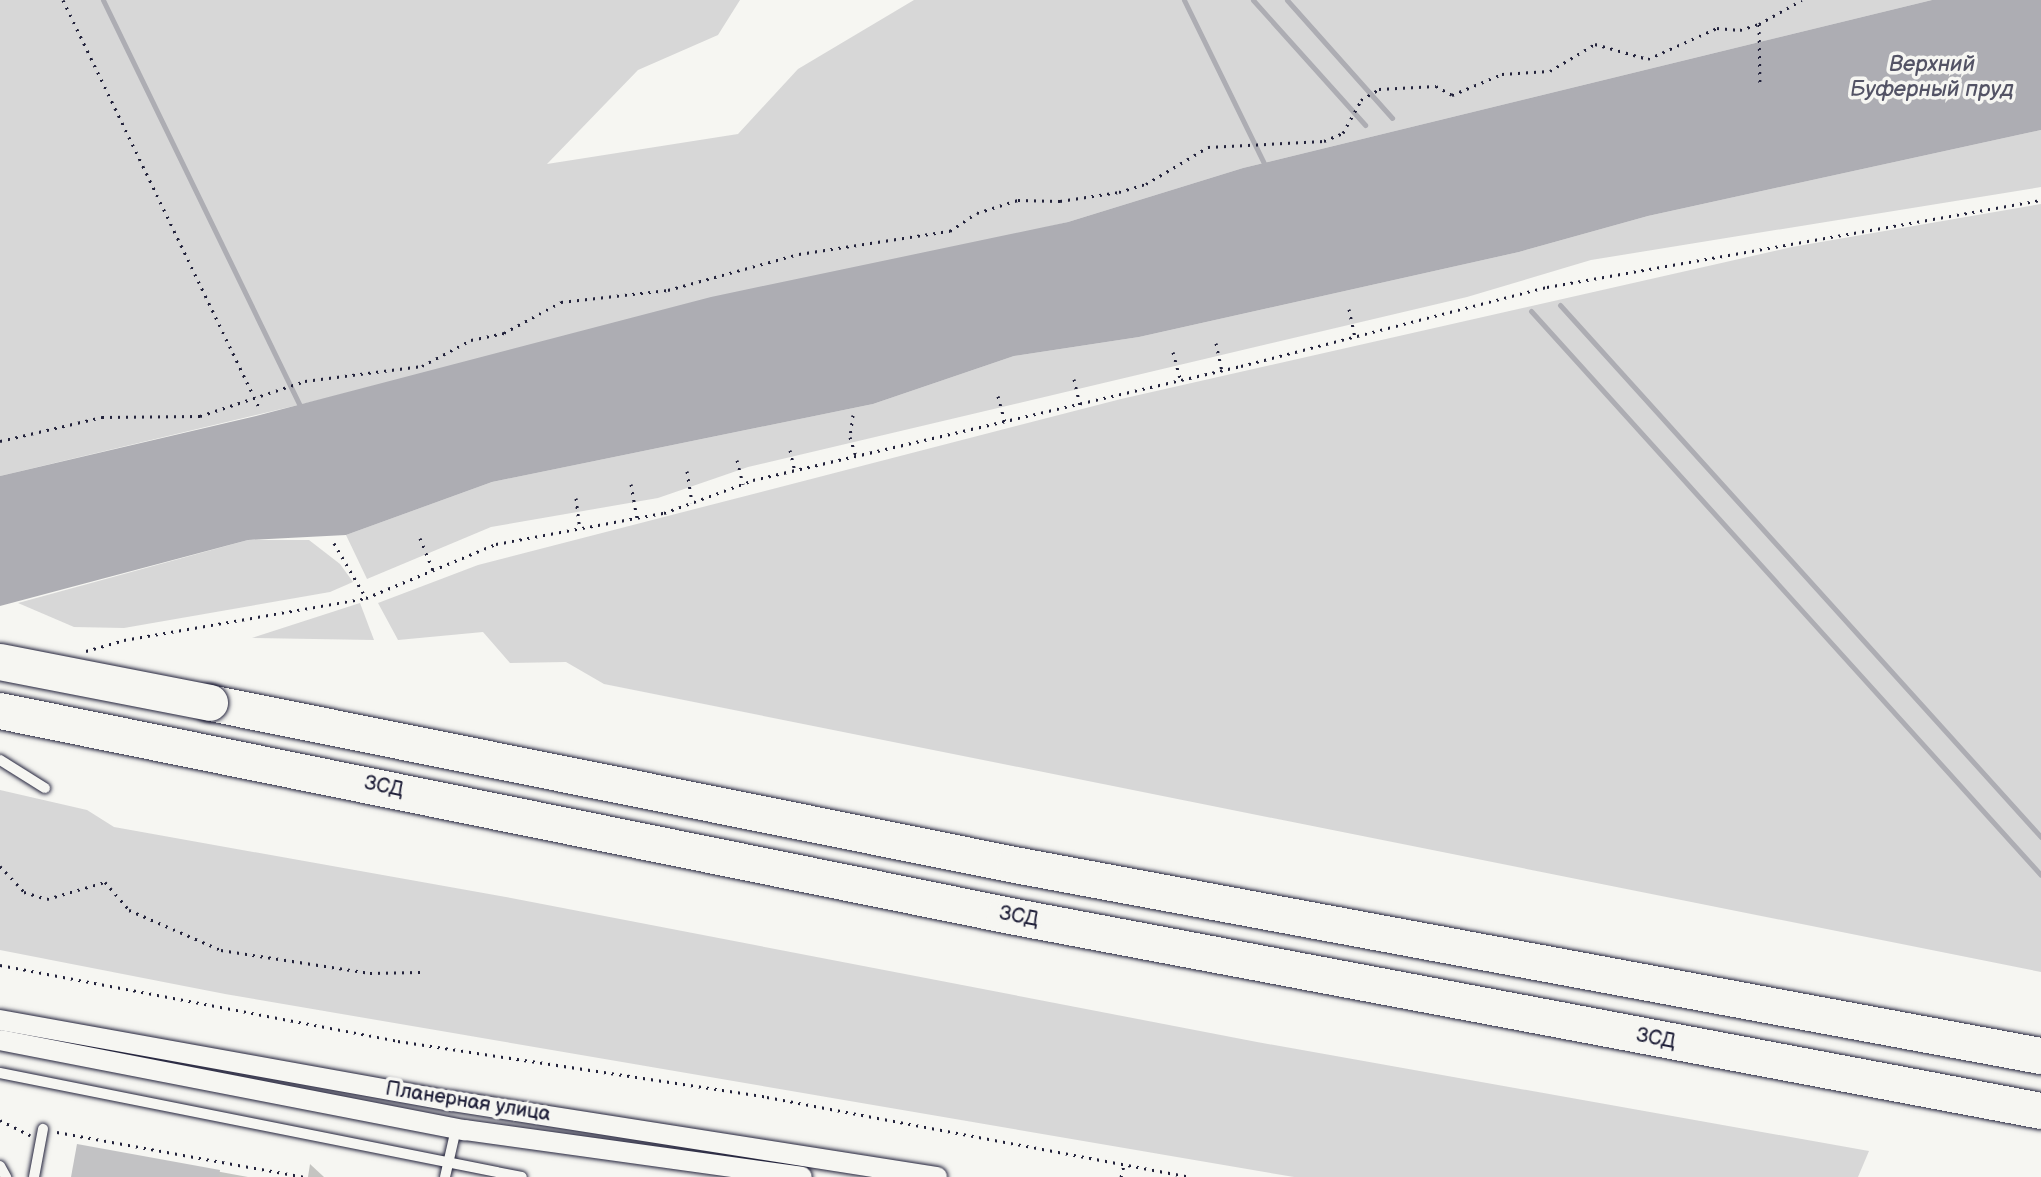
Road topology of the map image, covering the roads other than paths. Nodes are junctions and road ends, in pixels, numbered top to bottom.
1 (0, 662) edge
2 (0, 711) edge
3 (0, 760) edge
4 (45, 788) dead end
5 (0, 1020) edge
6 (0, 1040) edge
7 (2041, 1056) edge
8 (0, 1073) edge
9 (2041, 1111) edge
10 (456, 1129) junction
11 (42, 1134) road end
12 (449, 1161) junction
13 (0, 1166) edge
14 (6, 1177) edge
15 (34, 1177) edge
16 (445, 1177) edge
17 (522, 1177) edge
18 (802, 1177) edge
19 (937, 1177) edge

1 - 7 highway, bridge
2 - 9 highway, ЗСД
3 - 4 lane
5 - 19 street, Планерная улица
6 - 10 street, Планерная улица
8 - 12 lane
10 - 12 lane
10 - 18 street, Планерная улица
11 - 15 lane
12 - 16 lane
12 - 17 lane
13 - 14 lane

